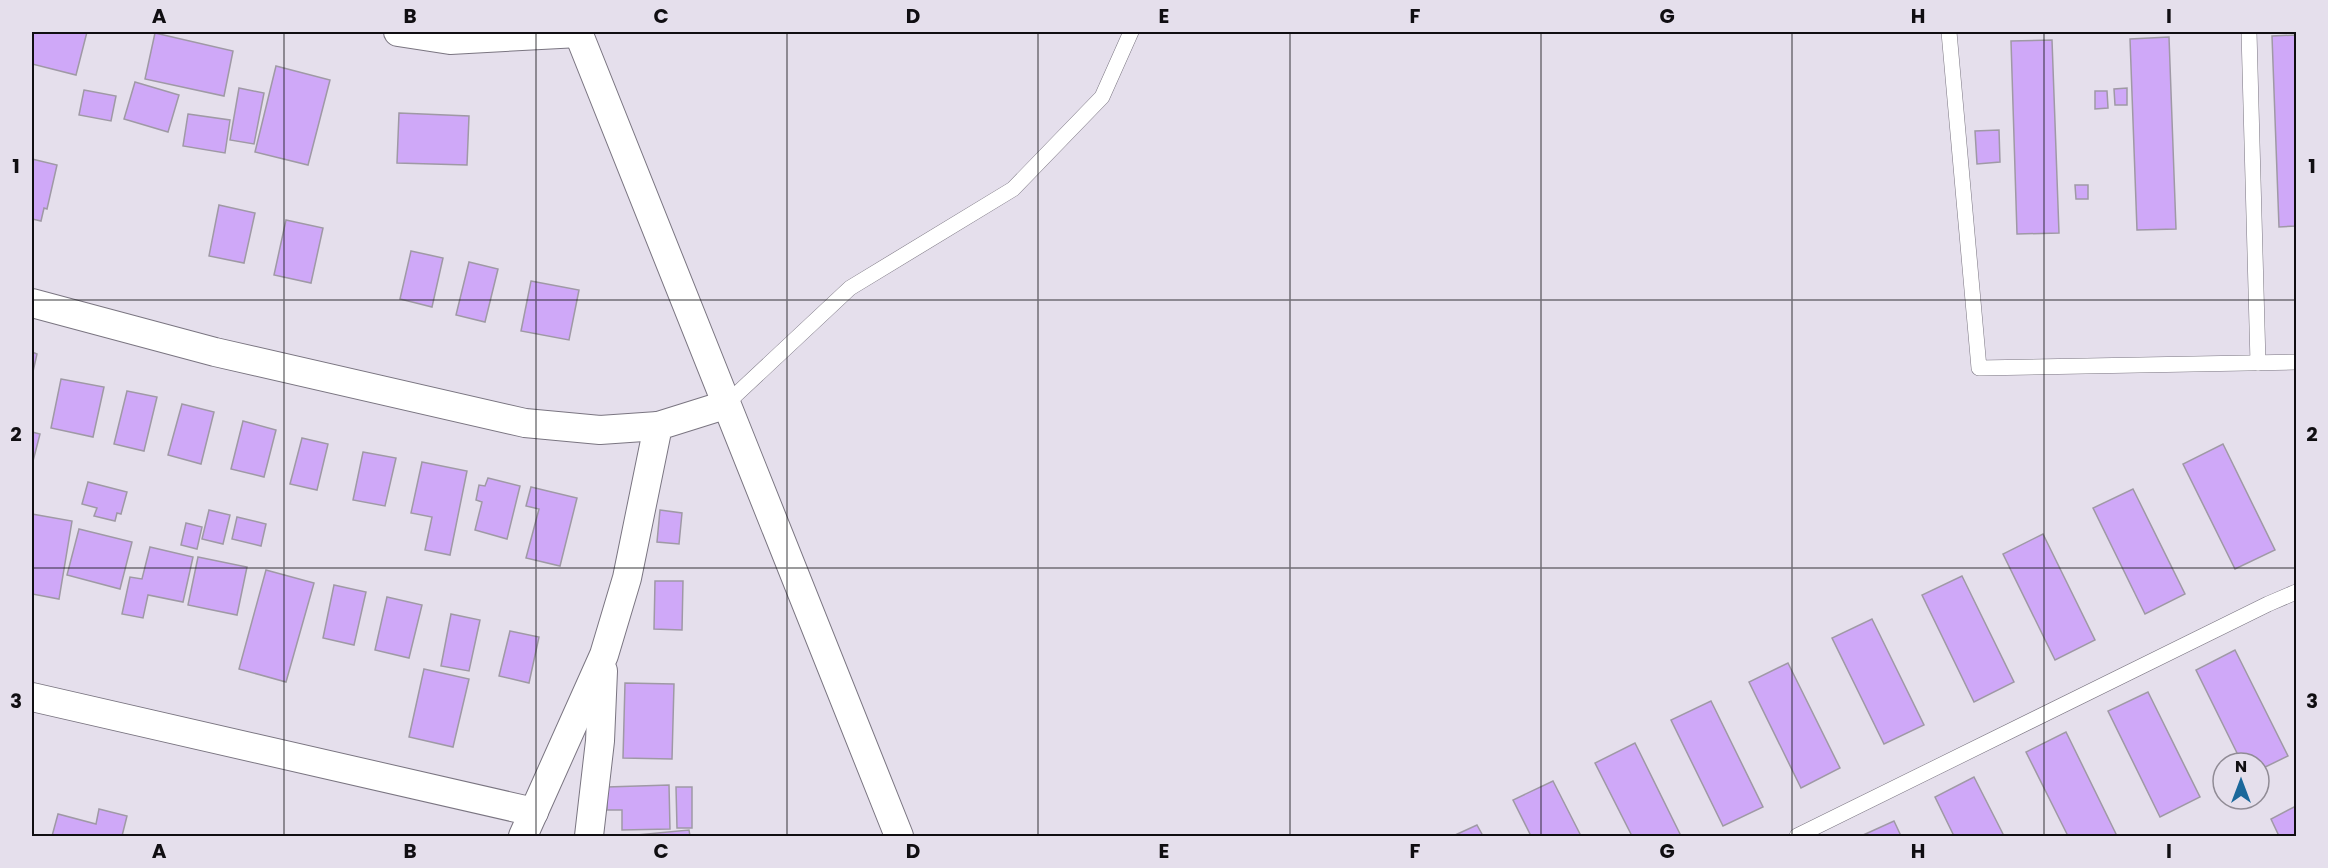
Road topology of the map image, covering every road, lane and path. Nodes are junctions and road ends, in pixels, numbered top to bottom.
1 (398, 32) edge
2 (579, 32) edge
3 (1131, 32) edge
4 (1949, 32) edge
5 (2249, 32) edge
6 (32, 303) edge
7 (2296, 362) edge
8 (2258, 363) junction
9 (725, 405) junction
10 (658, 426) junction
11 (2296, 592) edge
12 (604, 655) junction
13 (32, 697) edge
14 (529, 824) edge
15 (1820, 832) edge
16 (589, 837) edge
17 (899, 837) edge
18 (1797, 837) edge

1 - 2 street
2 - 9 street
3 - 9 lane
4 - 8 lane
5 - 8 lane
6 - 10 street
7 - 8 lane
9 - 10 street
9 - 17 street
10 - 12 street
11 - 15 lane
12 - 14 street
12 - 16 street
13 - 14 street
15 - 18 lane

